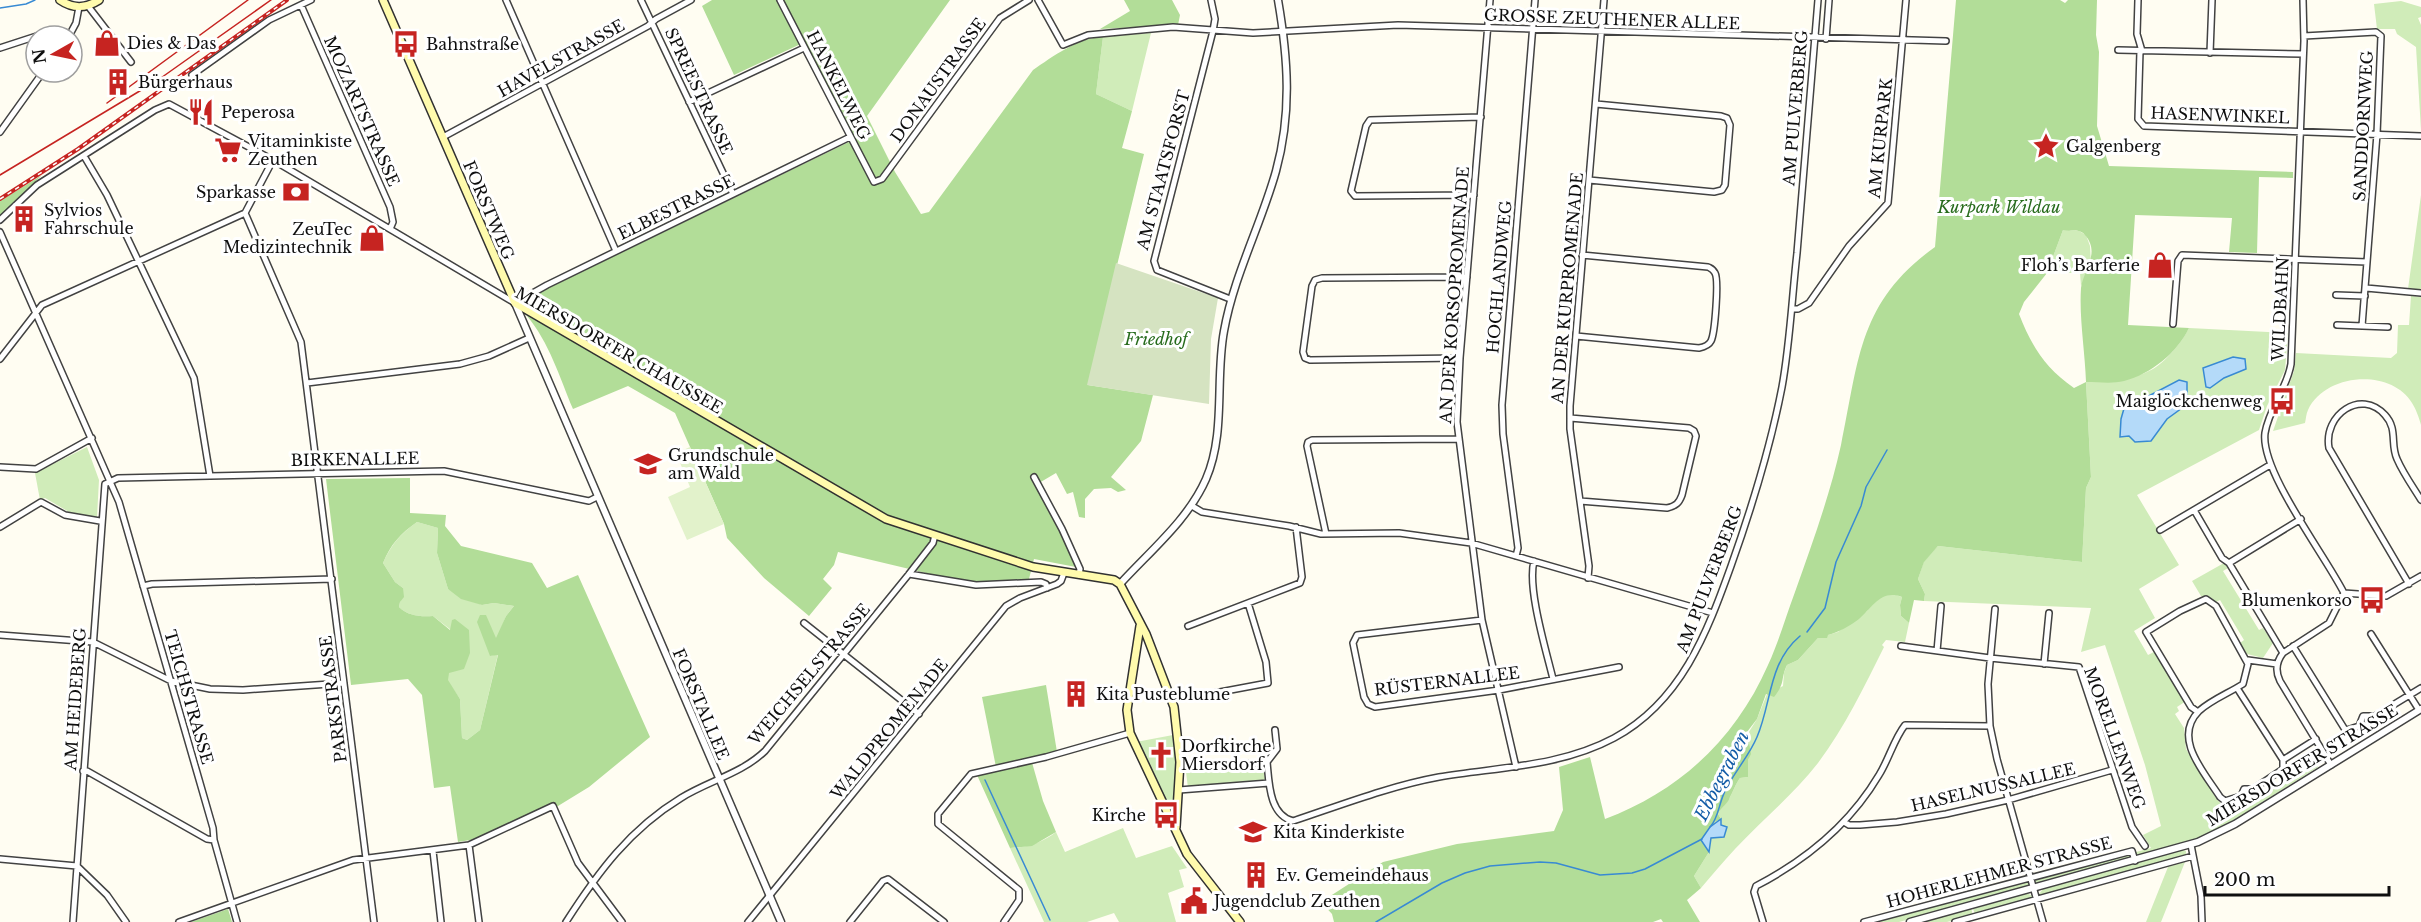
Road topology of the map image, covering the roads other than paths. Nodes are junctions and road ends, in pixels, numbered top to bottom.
1 (60, 0) edge
2 (99, 0) edge
3 (311, 0) edge
4 (383, 0) edge
5 (506, 0) edge
6 (641, 0) edge
7 (691, 0) edge
8 (780, 0) edge
9 (1029, 0) edge
10 (1038, 0) edge
11 (1211, 0) edge
12 (1278, 0) edge
13 (1490, 0) edge
14 (1535, 0) edge
15 (1604, 0) edge
16 (1818, 0) edge
17 (1829, 0) edge
18 (1906, 0) edge
19 (2138, 0) edge
20 (2212, 0) edge
21 (2303, 0) edge
22 (301, 5) junction
23 (88, 6) junction
24 (79, 8) junction
25 (652, 23) junction
26 (76, 24) edge
27 (1489, 29) junction
28 (1534, 29) junction
29 (1213, 32) junction
30 (1284, 32) junction
31 (1602, 32) junction
32 (2304, 36) junction
33 (1815, 39) junction
34 (1826, 39) junction
35 (24, 40) edge
36 (1946, 41) dead end
37 (1902, 42) junction
38 (0, 48) edge
39 (804, 48) junction
40 (2118, 50) dead end
41 (2141, 51) junction
42 (2210, 53) junction
43 (2303, 54) junction
44 (131, 62) dead end
45 (192, 75) dead end
46 (543, 83) junction
47 (34, 84) edge
48 (690, 102) junction
49 (1596, 104) junction
50 (1481, 117) junction
51 (0, 132) edge
52 (2301, 132) junction
53 (2377, 134) junction
54 (2421, 136) edge
55 (443, 137) junction
56 (850, 137) junction
57 (84, 156) junction
58 (273, 160) junction
59 (1589, 180) junction
60 (874, 182) joint
61 (733, 194) junction
62 (1474, 195) junction
63 (245, 213) junction
64 (0, 220) edge
65 (390, 229) junction
66 (0, 232) edge
67 (616, 251) junction
68 (1582, 255) junction
69 (2295, 260) junction
70 (139, 261) junction
71 (2367, 262) junction
72 (1467, 277) junction
73 (2366, 288) junction
74 (2421, 293) edge
75 (2336, 295) dead end
76 (2365, 296) junction
77 (1230, 299) junction
78 (515, 303) junction
79 (1792, 309) junction
80 (36, 311) junction
81 (2173, 324) dead end
82 (2337, 325) dead end
83 (2362, 326) junction
84 (2388, 327) dead end
85 (1576, 336) junction
86 (529, 338) junction
87 (1460, 358) junction
88 (0, 359) edge
89 (307, 383) junction
90 (1570, 418) junction
91 (92, 438) junction
92 (1458, 439) junction
93 (2270, 465) junction
94 (0, 467) edge
95 (318, 473) junction
96 (210, 476) junction
97 (1034, 477) dead end
98 (110, 480) junction
99 (597, 497) junction
100 (2421, 500) edge
101 (1580, 501) junction
102 (1192, 506) junction
103 (2194, 510) junction
104 (2301, 519) junction
105 (100, 521) junction
106 (0, 527) edge
107 (1296, 527) junction
108 (2160, 530) dead end
109 (1326, 534) junction
110 (935, 535) junction
111 (1471, 543) junction
112 (1516, 556) junction
113 (1534, 561) junction
114 (2229, 563) junction
115 (1064, 573) junction
116 (909, 574) junction
117 (1079, 575) junction
118 (2421, 576) edge
119 (1588, 578) junction
120 (332, 579) junction
121 (1120, 584) junction
122 (2409, 584) junction
123 (143, 586) junction
124 (1047, 588) junction
125 (2344, 593) junction
126 (1248, 603) junction
127 (1941, 606) dead end
128 (1995, 609) dead end
129 (1713, 613) junction
130 (2049, 613) dead end
131 (1482, 620) junction
132 (804, 623) dead end
133 (1140, 626) junction
134 (1188, 626) dead end
135 (2371, 634) dead end
136 (0, 635) edge
137 (93, 642) junction
138 (1901, 646) dead end
139 (2293, 646) junction
140 (1937, 651) junction
141 (2283, 653) junction
142 (844, 654) junction
143 (1990, 658) junction
144 (2248, 660) junction
145 (2044, 664) junction
146 (2277, 664) junction
147 (1619, 667) dead end
148 (1552, 679) junction
149 (171, 681) junction
150 (344, 683) junction
151 (2237, 688) junction
152 (2421, 688) edge
153 (1499, 690) junction
154 (1204, 694) dead end
155 (2409, 695) junction
156 (2420, 710) edge
157 (2198, 712) junction
158 (919, 714) junction
159 (2375, 716) junction
160 (1990, 726) junction
161 (2359, 726) junction
162 (1275, 730) dead end
163 (1130, 733) junction
164 (2316, 739) junction
165 (2283, 760) junction
166 (1267, 762) junction
167 (2331, 765) junction
168 (1516, 767) junction
169 (1180, 769) junction
170 (2112, 770) junction
171 (83, 771) junction
172 (718, 778) junction
173 (1269, 783) junction
174 (1179, 790) junction
175 (2008, 800) junction
176 (1844, 822) junction
177 (1176, 827) junction
178 (214, 840) junction
179 (2193, 844) junction
180 (469, 845) junction
181 (2145, 846) dead end
182 (433, 851) junction
183 (2193, 856) junction
184 (366, 858) junction
185 (0, 859) edge
186 (2135, 861) junction
187 (77, 866) junction
188 (2031, 877) junction
189 (592, 882) junction
190 (2034, 888) junction
191 (770, 898) junction
192 (2037, 899) junction
193 (232, 903) junction
194 (73, 922) edge
195 (126, 922) edge
196 (179, 922) edge
197 (237, 922) edge
198 (374, 922) edge
199 (441, 922) edge
200 (479, 922) edge
201 (566, 922) edge
202 (622, 922) edge
203 (748, 922) edge
204 (781, 922) edge
205 (850, 922) edge
206 (944, 922) edge
207 (1004, 922) edge
208 (1240, 922) edge
209 (1763, 922) edge
210 (1864, 922) edge
211 (1910, 922) edge
212 (1955, 922) edge
213 (2043, 922) edge
214 (2202, 922) edge

1 - 24 main road
2 - 23 main road
3 - 22 street
4 - 55 main road, FORSTWEG
5 - 46 street
6 - 25 street, SPREESTRASSE
7 - 25 street, HAVELSTRASSE
8 - 39 street, HANKELWEG
9 - 60 street, DONAUSTRASSE
10 - 29 street, GROSSE ZEUTHENER ALLEE
11 - 29 street, AM STAATSFORST
12 - 30 street
13 - 27 street, AN DER KORSOPROMENADE
14 - 28 street, HOCHLANDWEG
15 - 31 street, AN DER KURPROMENADE
16 - 33 street, AM PULVERBERG
17 - 34 street, AM PULVERBERG
18 - 37 street, AM KURPARK
19 - 41 street, HASENWINKEL
20 - 42 street
21 - 32 street, WILDBAHN
22 - 45 street
22 - 65 street, MOZARTSTRASSE
23 - 24 main road
23 - 44 street
24 - 26 street
25 - 46 street, HAVELSTRASSE
25 - 48 street, SPREESTRASSE
27 - 28 street, GROSSE ZEUTHENER ALLEE
27 - 30 street, GROSSE ZEUTHENER ALLEE
27 - 50 street, AN DER KORSOPROMENADE
28 - 31 street, GROSSE ZEUTHENER ALLEE
28 - 112 street, HOCHLANDWEG
29 - 30 street, GROSSE ZEUTHENER ALLEE
29 - 77 street, AM STAATSFORST
30 - 77 street
31 - 33 street, GROSSE ZEUTHENER ALLEE
31 - 49 street, AN DER KURPROMENADE
32 - 43 street, WILDBAHN
32 - 53 street, SANDDORNWEG
33 - 34 street, GROSSE ZEUTHENER ALLEE
33 - 79 street, AM PULVERBERG
34 - 37 street, GROSSE ZEUTHENER ALLEE
35 - 38 street
36 - 37 street, GROSSE ZEUTHENER ALLEE
37 - 79 street, AM KURPARK
39 - 48 street
39 - 56 street, HANKELWEG
40 - 41 street
41 - 42 street
41 - 52 street, HASENWINKEL
42 - 43 street
43 - 52 street, WILDBAHN
46 - 55 street, HAVELSTRASSE
46 - 67 street
47 - 51 street
48 - 61 street, SPREESTRASSE
49 - 59 street, AN DER KURPROMENADE
49 - 59 street
50 - 62 street, AN DER KORSOPROMENADE
50 - 62 street
52 - 53 street, HASENWINKEL
52 - 69 street, WILDBAHN
53 - 54 street, HASENWINKEL
53 - 71 street, SANDDORNWEG
55 - 78 main road, FORSTWEG
56 - 60 street, HANKELWEG
56 - 61 street, ELBESTRASSE
57 - 58 street, MIERSDORFER CHAUSSEE
57 - 64 street
57 - 70 street
58 - 63 street
58 - 65 street, MIERSDORFER CHAUSSEE
59 - 68 street, AN DER KURPROMENADE
61 - 67 street, ELBESTRASSE
62 - 72 street, AN DER KORSOPROMENADE
63 - 70 street
63 - 89 street, PARKSTRASSE
65 - 78 street, MIERSDORFER CHAUSSEE
66 - 80 street, TEICHSTRASSE
67 - 78 street, ELBESTRASSE
68 - 85 street, AN DER KURPROMENADE
68 - 85 street
69 - 71 street
69 - 81 street
69 - 93 street, WILDBAHN
70 - 80 street
70 - 96 street
71 - 73 street, SANDDORNWEG
72 - 87 street, AN DER KORSOPROMENADE
72 - 87 street
73 - 74 street
73 - 76 street, SANDDORNWEG
75 - 76 street
76 - 83 street, SANDDORNWEG
77 - 102 street
78 - 86 street, FORSTWEG
78 - 110 main road, MIERSDORFER CHAUSSEE
79 - 129 street, AM PULVERBERG
80 - 88 street
80 - 91 street, TEICHSTRASSE
82 - 83 street
83 - 84 street
85 - 90 street, AN DER KURPROMENADE
86 - 89 street
86 - 99 street, FORSTWEG
87 - 92 street, AN DER KORSOPROMENADE
89 - 95 street, PARKSTRASSE
90 - 101 street, AN DER KURPROMENADE
90 - 101 street
91 - 94 street
91 - 98 street, TEICHSTRASSE
92 - 109 street
92 - 111 street, AN DER KORSOPROMENADE
93 - 103 street
93 - 104 street, WILDBAHN
95 - 96 street, BIRKENALLEE
95 - 99 street, BIRKENALLEE
95 - 120 street, PARKSTRASSE
96 - 98 street, BIRKENALLEE
97 - 117 street
98 - 105 street, AM HEIDEBERG
98 - 123 street, TEICHSTRASSE
99 - 172 street, FORSTALLEE
100 - 122 street
101 - 119 street, AN DER KURPROMENADE
102 - 107 street
102 - 121 street
103 - 108 street
103 - 114 street
104 - 114 street
104 - 125 street, WILDBAHN
105 - 106 street
105 - 137 street, AM HEIDEBERG
107 - 109 street
107 - 126 street
109 - 111 street
110 - 115 main road, MIERSDORFER CHAUSSEE
110 - 116 street, WEICHSELSTRASSE
111 - 112 street
111 - 131 street, AN DER KORSOPROMENADE
112 - 113 street
113 - 119 street
113 - 148 street
114 - 141 street
115 - 117 main road, MIERSDORFER CHAUSSEE
115 - 124 street, WALDPROMENADE
116 - 124 street
116 - 142 street, WEICHSELSTRASSE
117 - 121 main road, MIERSDORFER CHAUSSEE
118 - 122 street
119 - 129 street
120 - 123 street
120 - 150 street, PARKSTRASSE
121 - 133 main road
122 - 125 street
123 - 149 street, TEICHSTRASSE
124 - 158 street, WALDPROMENADE
125 - 139 street
126 - 134 street
126 - 154 street
127 - 140 street
128 - 143 street
129 - 168 street, AM PULVERBERG
130 - 145 street
131 - 153 street, AN DER KORSOPROMENADE
131 - 153 street, RÜSTERNALLEE
132 - 142 street
133 - 163 main road
133 - 169 main road
135 - 155 street
136 - 137 street
137 - 149 street
137 - 171 street, AM HEIDEBERG
138 - 140 street, MORELLENWEG
139 - 141 street
139 - 161 street
140 - 143 street, MORELLENWEG
141 - 146 street
142 - 158 street
142 - 172 street, WEICHSELSTRASSE
143 - 145 street, MORELLENWEG
143 - 160 street
144 - 146 street
144 - 151 street
144 - 157 street
145 - 170 street, MORELLENWEG
146 - 164 street
147 - 148 street, RÜSTERNALLEE
148 - 153 street, RÜSTERNALLEE
149 - 150 street
149 - 178 street, TEICHSTRASSE
150 - 184 street, PARKSTRASSE
151 - 157 street
151 - 165 street
152 - 155 street
153 - 168 street, AN DER KORSOPROMENADE
155 - 156 street
155 - 159 street
156 - 167 street, MIERSDORFER STRASSE
157 - 165 street
158 - 191 street, WALDPROMENADE
159 - 161 street
159 - 161 street
160 - 175 street
160 - 176 street
162 - 166 street, AM PULVERBERG
163 - 177 main road
163 - 207 street
164 - 165 street
164 - 167 street
166 - 169 street
166 - 173 street, AM PULVERBERG
167 - 179 street, MIERSDORFER STRASSE
168 - 173 street, AM PULVERBERG
169 - 174 main road
170 - 175 street, HASELNUSSALLEE
170 - 181 street, MORELLENWEG
171 - 178 street
171 - 187 street, AM HEIDEBERG
172 - 189 street, WEICHSELSTRASSE
172 - 191 street, FORSTALLEE
173 - 174 street
174 - 177 main road
175 - 176 street, HASELNUSSALLEE
175 - 188 street
176 - 209 street
177 - 208 main road
178 - 193 street, TEICHSTRASSE
179 - 183 street
179 - 186 street, HOHERLEHMER STRASSE
180 - 182 street
180 - 189 street
180 - 200 street
182 - 184 street
182 - 199 street
183 - 192 street
183 - 214 street
184 - 193 street
184 - 198 street, PARKSTRASSE
185 - 187 street
186 - 188 street, HOHERLEHMER STRASSE
186 - 190 street, HOHERLEHMER STRASSE
187 - 194 street, AM HEIDEBERG
187 - 195 street
188 - 190 street
188 - 210 street, HOHERLEHMER STRASSE
189 - 201 street, WEICHSELSTRASSE
189 - 202 street
190 - 192 street
190 - 211 street, HOHERLEHMER STRASSE
191 - 203 street, WALDPROMENADE
191 - 204 street, FORSTALLEE
192 - 212 street
192 - 213 street
193 - 196 street
193 - 197 street, TEICHSTRASSE
205 - 206 street

